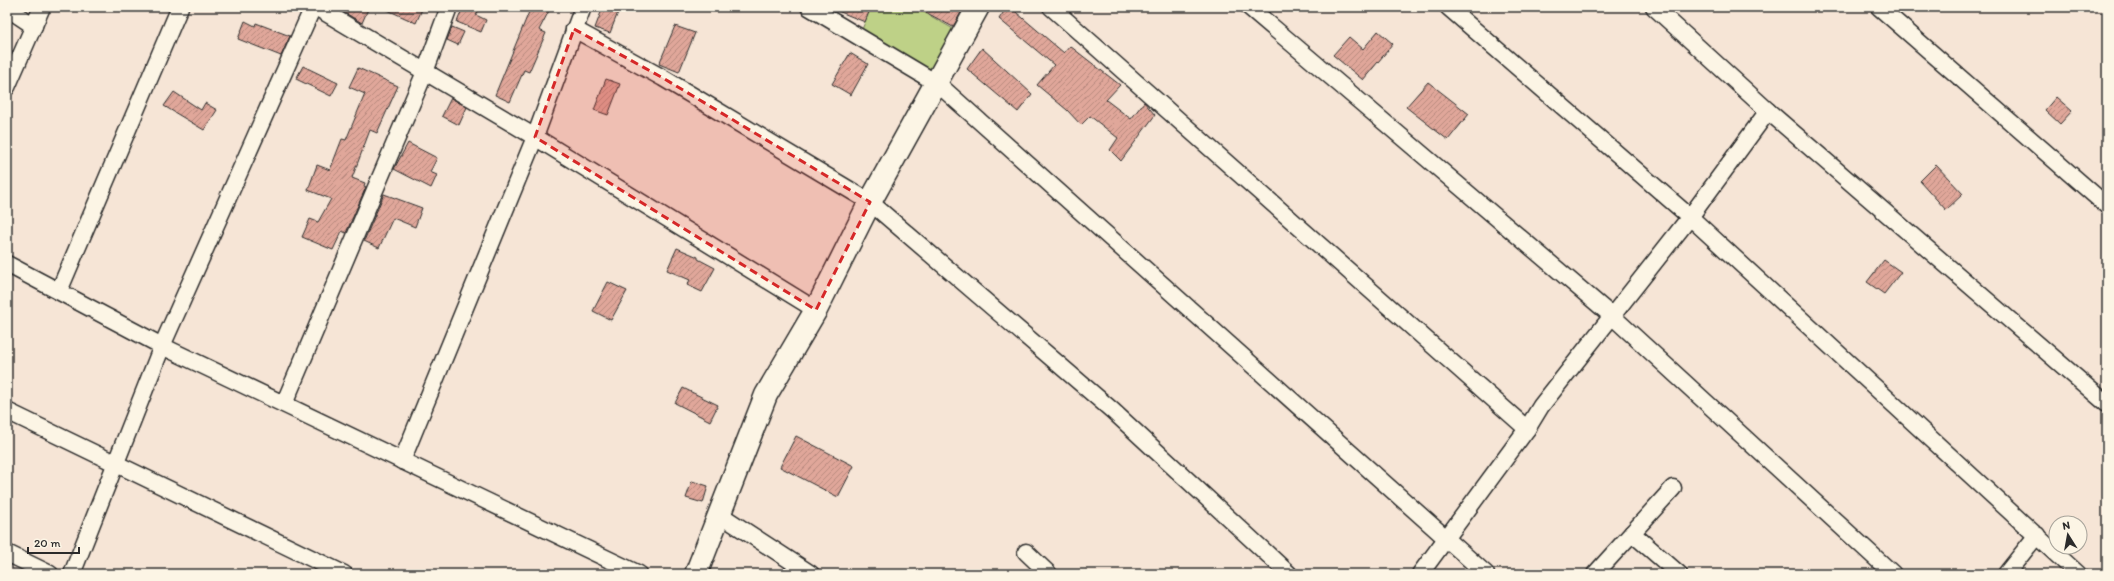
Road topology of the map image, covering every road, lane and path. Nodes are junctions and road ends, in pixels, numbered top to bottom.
1 (42, 7) edge
2 (180, 7) edge
3 (313, 7) edge
4 (316, 7) edge
5 (449, 7) edge
6 (583, 7) edge
7 (809, 7) edge
8 (978, 7) edge
9 (1051, 7) edge
10 (1249, 7) edge
11 (1448, 7) edge
12 (1654, 7) edge
13 (1878, 7) edge
14 (7, 8) edge
15 (34, 26) junction
16 (574, 29) junction
17 (425, 72) junction
18 (938, 84) junction
19 (7, 87) edge
20 (1768, 111) junction
21 (535, 137) junction
22 (870, 202) junction
23 (2107, 206) edge
24 (1690, 217) junction
25 (7, 264) edge
26 (59, 291) junction
27 (816, 310) junction
28 (1612, 316) junction
29 (162, 346) junction
30 (284, 404) junction
31 (2107, 404) edge
32 (7, 411) edge
33 (1527, 429) junction
34 (402, 461) junction
35 (115, 463) junction
36 (1673, 488) dead end
37 (719, 514) junction
38 (1632, 533) junction
39 (2036, 536) junction
40 (1446, 538) junction
41 (1026, 552) dead end
42 (7, 553) edge
43 (50, 574) edge
44 (72, 574) edge
45 (344, 574) edge
46 (639, 574) edge
47 (696, 574) edge
48 (811, 574) edge
49 (1048, 574) edge
50 (1289, 574) edge
51 (1420, 574) edge
52 (1486, 574) edge
53 (1595, 574) edge
54 (1679, 574) edge
55 (1893, 574) edge
56 (2006, 574) edge
57 (2078, 574) edge

1 - 15 street
2 - 26 street
3 - 29 street
4 - 17 street
5 - 17 street
6 - 16 street
7 - 18 street
8 - 18 street
9 - 33 street
10 - 28 street
11 - 24 street
12 - 20 street
13 - 23 street
14 - 15 street
15 - 19 street
16 - 21 street
16 - 22 street
17 - 21 street
17 - 30 street
18 - 22 street
18 - 40 street
20 - 24 street
20 - 31 street
21 - 27 street
21 - 34 street
22 - 27 street
22 - 50 street
24 - 28 street
24 - 39 street
25 - 26 street
26 - 29 street
27 - 37 street
28 - 33 street
28 - 55 street
29 - 30 street
29 - 35 street
30 - 34 street
32 - 35 street
33 - 40 street
34 - 46 street
35 - 44 street
35 - 45 street
36 - 38 street
37 - 47 street
37 - 48 street
38 - 53 street
38 - 54 street
39 - 56 street
39 - 57 street
40 - 51 street
40 - 52 street
41 - 49 street
42 - 43 street

